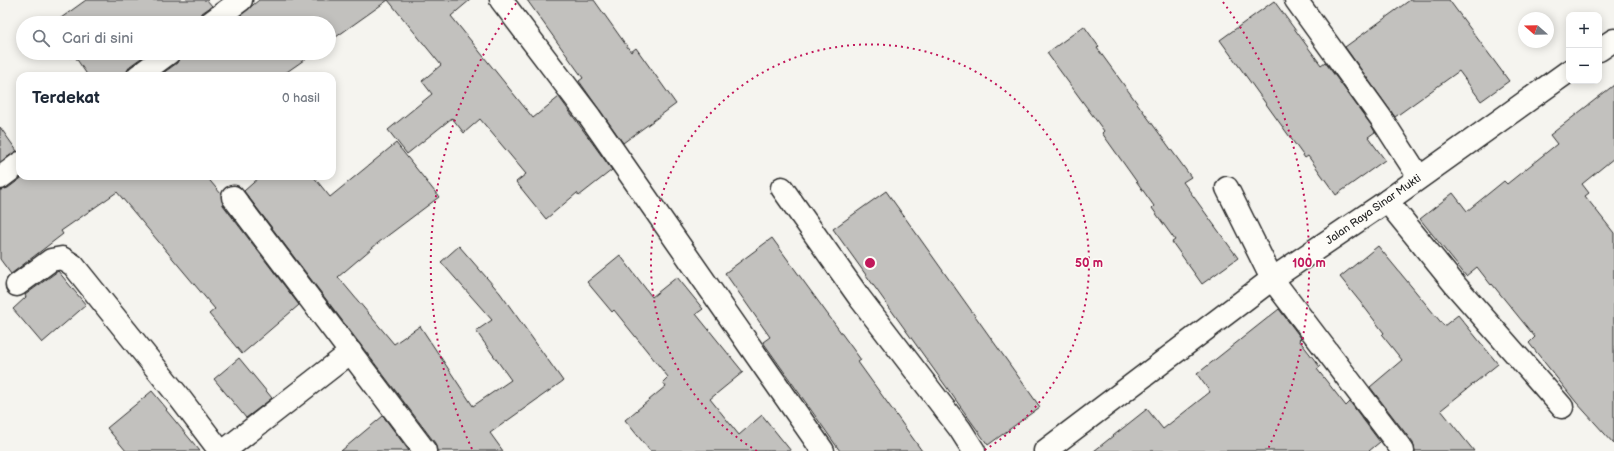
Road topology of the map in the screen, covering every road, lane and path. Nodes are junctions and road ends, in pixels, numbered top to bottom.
1 (241, 0) edge
2 (501, 0) edge
3 (1296, 0) edge
4 (219, 16) edge
5 (1614, 40) edge
6 (1602, 48) edge
7 (160, 60) edge
8 (143, 72) edge
9 (1566, 73) edge
10 (16, 166) edge
11 (1419, 177) junction
12 (0, 178) edge
13 (782, 188) dead end
14 (1227, 188) dead end
15 (233, 197) dead end
16 (1387, 201) junction
17 (1272, 279) junction
18 (17, 285) dead end
19 (351, 352) junction
20 (1562, 407) dead end
21 (1054, 449) edge
22 (220, 451) edge
23 (224, 451) edge
24 (425, 451) edge
25 (823, 451) edge
26 (974, 451) edge
27 (1403, 451) edge

1 - 4 main road
2 - 25 main road
3 - 11 main road
5 - 6 main road
7 - 8 main road
9 - 11 main road, Jalan Raya Sinar Mukti
10 - 12 main road
11 - 16 main road, Jalan Raya Sinar Mukti
13 - 26 main road
14 - 17 main road
15 - 19 main road
16 - 17 main road, Jalan Raya Sinar Mukti
16 - 20 main road
17 - 21 main road, Jalan Raya Sinar Mukti
17 - 27 main road
18 - 22 main road
19 - 23 main road
19 - 24 main road

